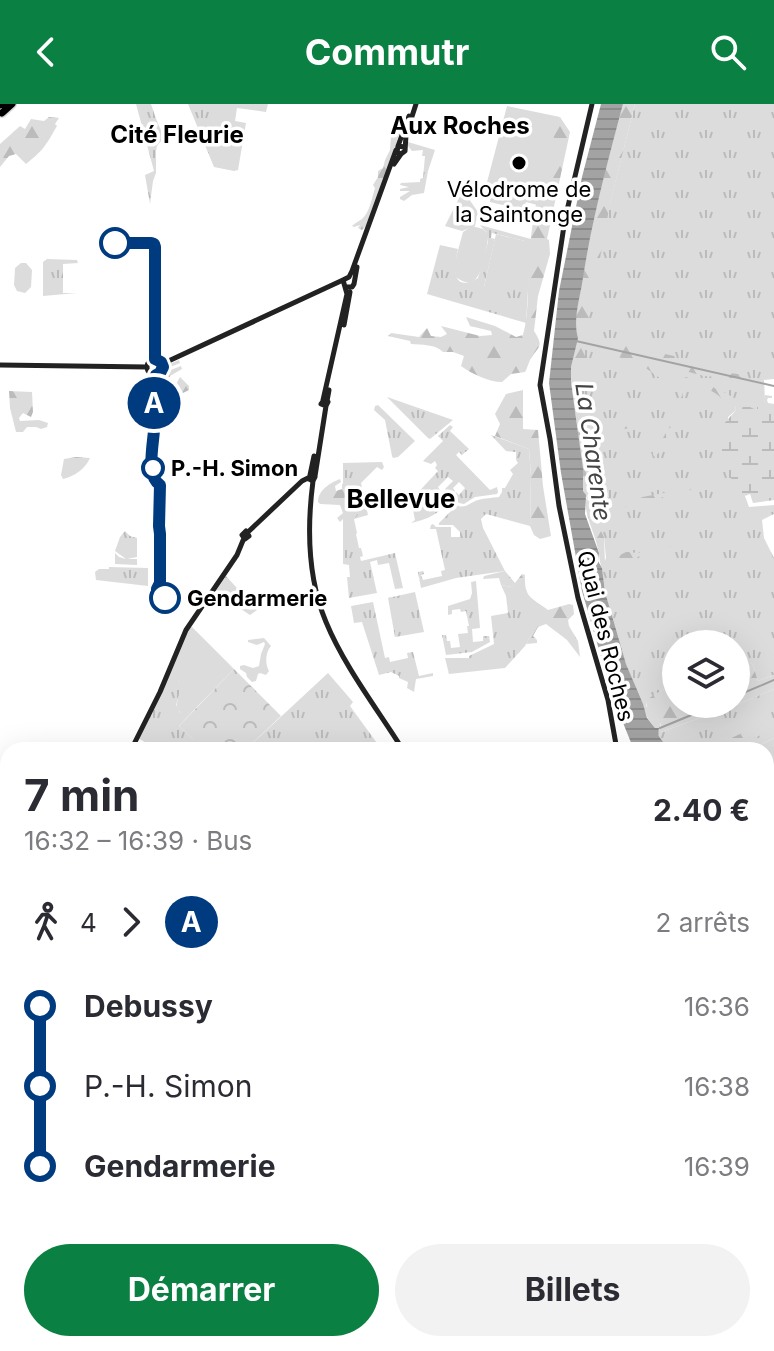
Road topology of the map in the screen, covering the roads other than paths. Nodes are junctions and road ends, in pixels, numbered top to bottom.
1 (12, 104) edge
2 (592, 104) edge
3 (413, 105) edge
4 (1, 109) edge
5 (348, 283) junction
6 (162, 364) junction
7 (0, 366) edge
8 (147, 367) junction
9 (312, 477) junction
10 (135, 742) edge
11 (398, 742) edge
12 (616, 742) edge

1 - 4 main road
2 - 12 street, Quai des Roches
3 - 5 street
5 - 6 street
5 - 9 street
6 - 8 street
6 - 8 street
7 - 8 street
9 - 10 street
9 - 11 street

